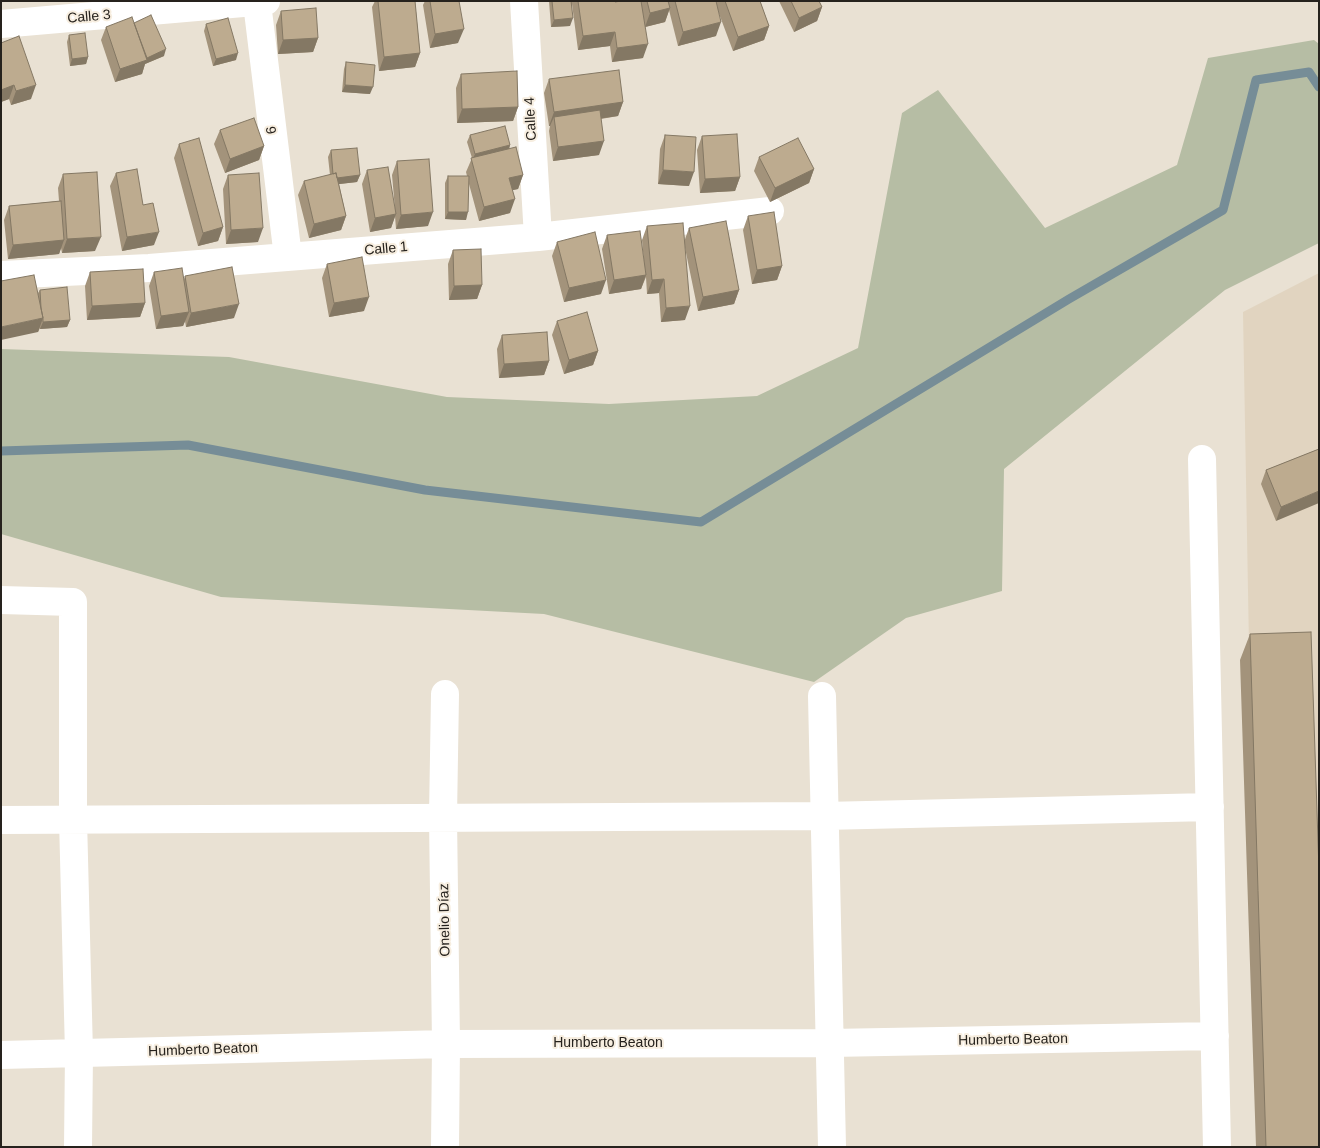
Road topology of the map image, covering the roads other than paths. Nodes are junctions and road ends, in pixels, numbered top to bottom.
1 (524, 1) edge
2 (262, 2) edge
3 (32, 12) edge
4 (1, 24) edge
5 (770, 211) edge
6 (538, 237) junction
7 (288, 257) junction
8 (1, 274) edge
9 (1202, 458) dead end
10 (1, 600) edge
11 (445, 694) dead end
12 (822, 696) dead end
13 (1210, 807) junction
14 (824, 816) junction
15 (443, 817) junction
16 (73, 819) junction
17 (1, 820) edge
18 (1214, 1036) junction
19 (830, 1042) junction
20 (446, 1044) junction
21 (79, 1053) junction
22 (1, 1055) edge
23 (78, 1147) edge
24 (445, 1147) edge
25 (832, 1147) edge
26 (1216, 1147) edge

1 - 6 street, Calle 4
2 - 3 street, Calle 3
2 - 7 street, 6
3 - 4 street, Calle 3
5 - 6 street, Calle 1
6 - 7 street, Calle 1
7 - 8 street, Calle 1
9 - 13 street
10 - 16 street
11 - 15 street, Onelio Díaz
12 - 14 street
13 - 14 street
13 - 18 street
14 - 15 street
14 - 19 street
15 - 16 street
15 - 20 street, Onelio Díaz
16 - 17 street
16 - 21 street
18 - 19 street, Humberto Beaton
18 - 26 street
19 - 20 street, Humberto Beaton
19 - 25 street
20 - 21 street, Humberto Beaton
20 - 24 street, Onelio Díaz
21 - 22 street, Humberto Beaton
21 - 23 street

